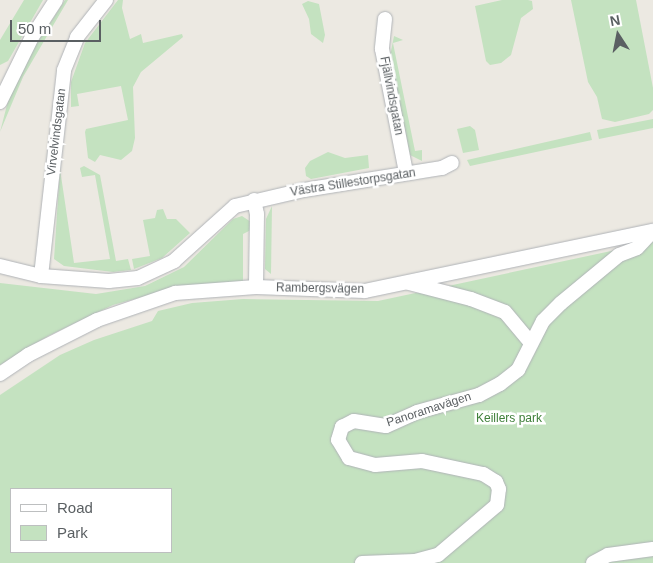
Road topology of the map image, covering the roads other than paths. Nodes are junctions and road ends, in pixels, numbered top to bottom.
1 (56, 0) edge
2 (106, 0) edge
3 (385, 19) dead end
4 (0, 102) edge
5 (452, 163) dead end
6 (406, 173) junction
7 (254, 200) junction
8 (653, 231) edge
9 (0, 266) edge
10 (41, 276) junction
11 (408, 282) junction
12 (256, 287) junction
13 (531, 343) junction
14 (0, 374) edge
15 (653, 550) edge
16 (362, 563) edge
17 (593, 563) edge

1 - 4 street
2 - 10 street, Virvelvindsgatan
3 - 6 street, Fjällvindsgatan
5 - 6 street, Västra Stillestorpsgatan
6 - 7 street, Västra Stillestorpsgatan
7 - 10 street, Västra Stillestorpsgatan
7 - 12 street
8 - 11 street, Rambergsvägen
8 - 13 street, Panoramavägen
9 - 10 street, Västra Stillestorpsgatan
11 - 12 street, Rambergsvägen
11 - 13 street
12 - 14 street, Rambergsvägen
13 - 16 street, Panoramavägen
15 - 17 street

